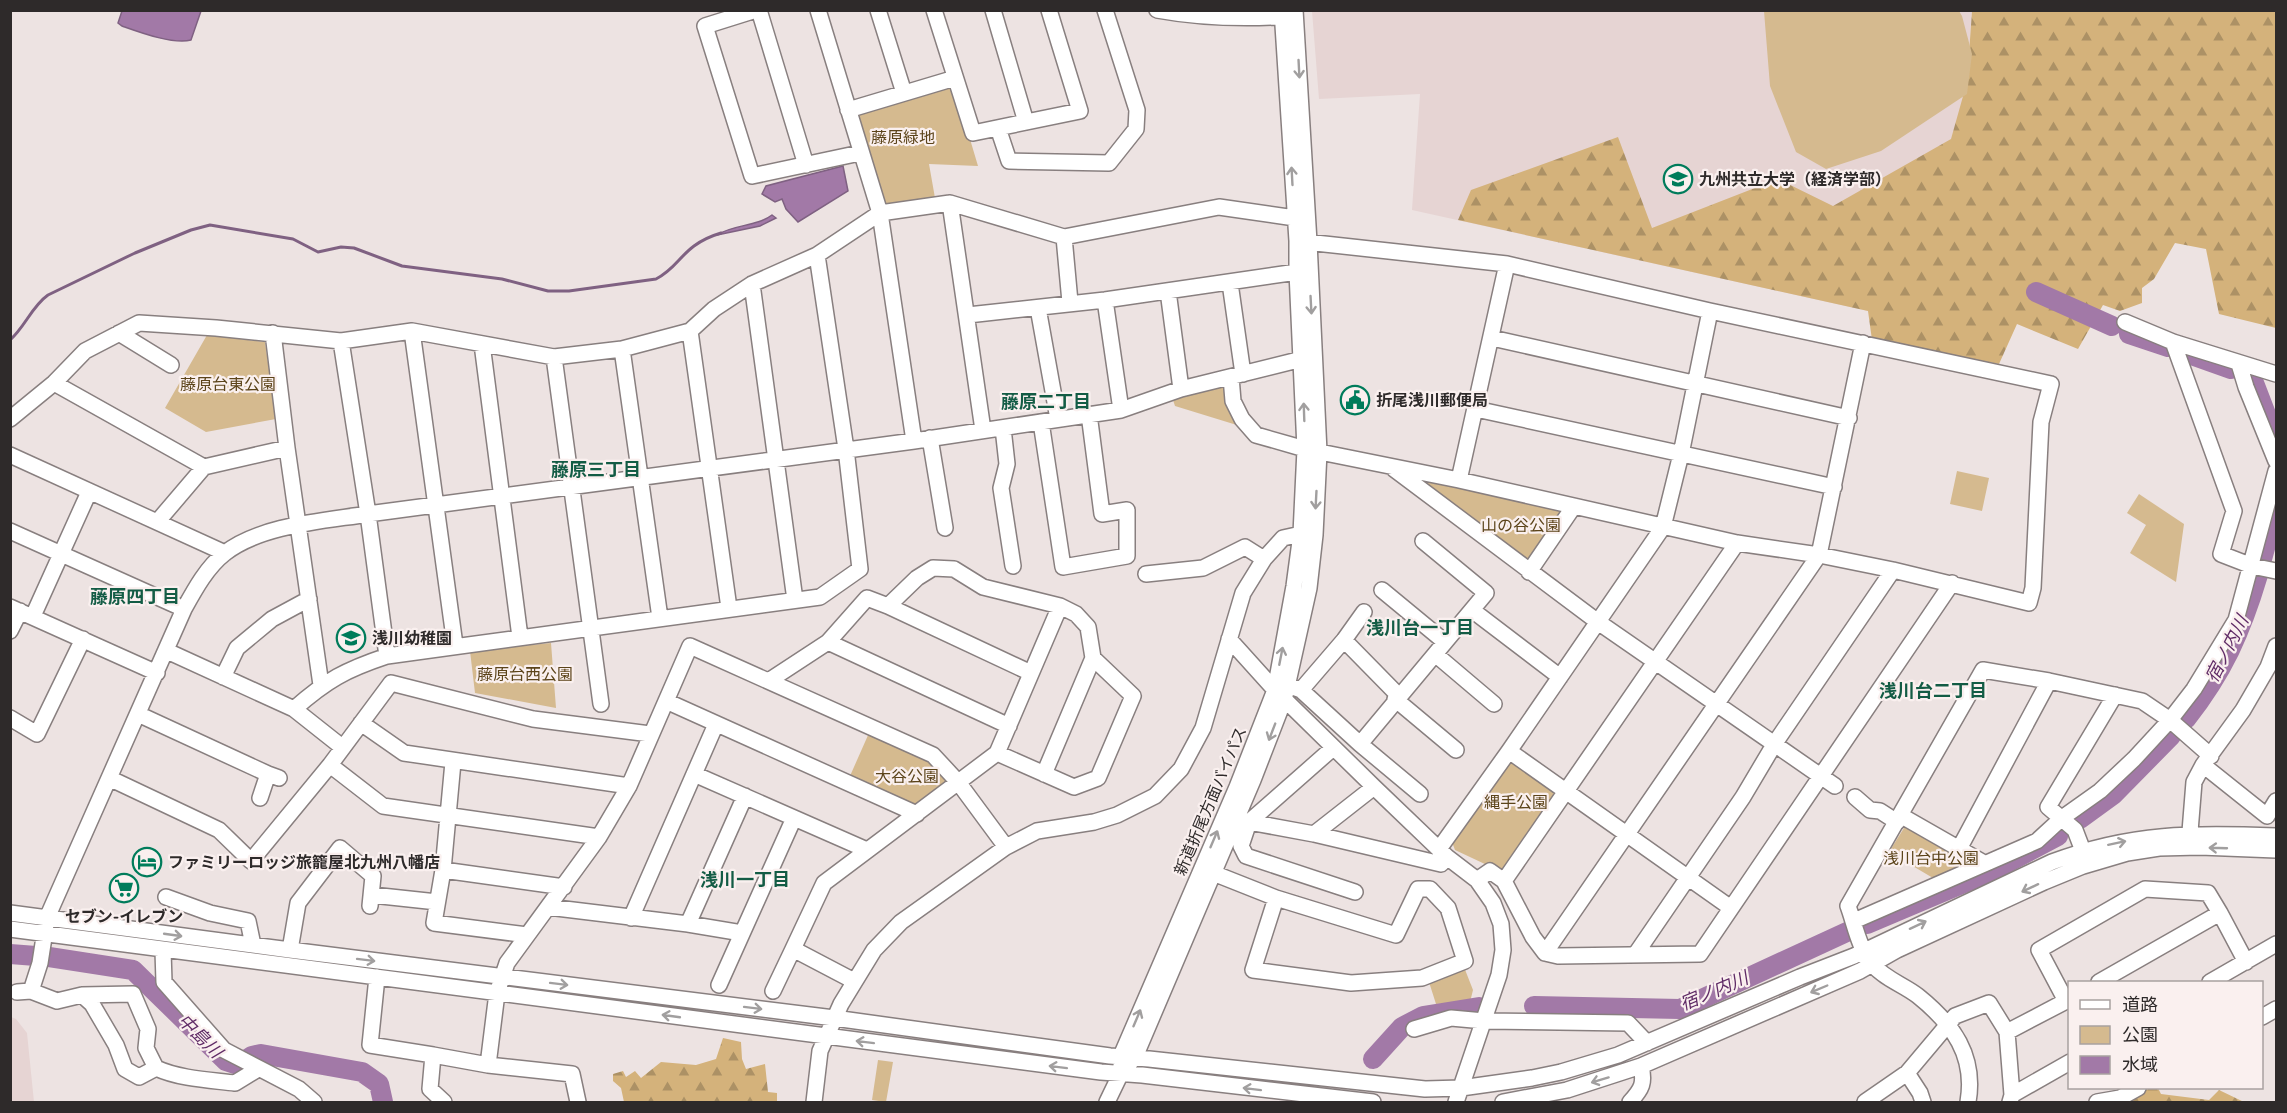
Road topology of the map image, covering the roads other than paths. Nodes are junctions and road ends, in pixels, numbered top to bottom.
1 (757, 10) edge
2 (818, 10) edge
3 (878, 10) edge
4 (934, 10) edge
5 (993, 10) edge
6 (1049, 10) edge
7 (1105, 10) edge
8 (1157, 10) edge
9 (1289, 13) edge
10 (955, 78) junction
11 (904, 93) junction
12 (848, 110) junction
13 (1026, 122) junction
14 (998, 128) junction
15 (860, 153) junction
16 (806, 165) junction
17 (950, 203) junction
18 (880, 213) junction
19 (1301, 218) junction
20 (1064, 237) junction
21 (1303, 242) junction
22 (817, 255) junction
23 (1507, 264) junction
24 (1303, 272) junction
25 (1230, 283) junction
26 (752, 284) junction
27 (1168, 291) junction
28 (1105, 300) junction
29 (1070, 302) junction
30 (1038, 308) junction
31 (1710, 311) junction
32 (968, 315) junction
33 (2125, 322) dead end
34 (412, 331) junction
35 (690, 331) junction
36 (119, 333) junction
37 (273, 333) junction
38 (1492, 338) junction
39 (341, 341) junction
40 (2173, 342) junction
41 (1863, 343) junction
42 (482, 344) junction
43 (622, 349) junction
44 (554, 357) junction
45 (1308, 357) junction
46 (2239, 364) junction
47 (171, 366) dead end
48 (2277, 374) edge
49 (1237, 375) junction
50 (54, 383) junction
51 (1696, 383) junction
52 (1181, 389) junction
53 (1476, 409) junction
54 (1120, 410) junction
55 (1089, 414) junction
56 (1849, 418) junction
57 (10, 419) edge
58 (1058, 419) junction
59 (1041, 422) junction
60 (1004, 428) junction
61 (983, 430) junction
62 (930, 438) junction
63 (914, 441) junction
64 (287, 448) junction
65 (846, 449) junction
66 (1312, 450) junction
67 (1681, 453) junction
68 (10, 455) edge
69 (776, 459) junction
70 (2277, 461) edge
71 (204, 467) junction
72 (710, 467) junction
73 (1392, 467) junction
74 (2277, 471) edge
75 (641, 478) junction
76 (1459, 480) junction
77 (571, 487) junction
78 (1834, 487) junction
79 (89, 492) junction
80 (502, 497) junction
81 (434, 506) junction
82 (1574, 506) junction
83 (368, 514) junction
84 (158, 521) junction
85 (299, 525) junction
86 (1663, 527) junction
87 (945, 528) dead end
88 (10, 531) edge
89 (1308, 534) junction
90 (1423, 541) dead end
91 (1737, 543) junction
92 (225, 553) junction
93 (61, 554) junction
94 (1819, 555) junction
95 (1264, 560) junction
96 (1012, 566) dead end
97 (2252, 566) junction
98 (1893, 570) junction
99 (2277, 571) edge
100 (1529, 572) junction
101 (1146, 574) dead end
102 (1952, 583) junction
103 (1382, 590) dead end
104 (309, 599) junction
105 (795, 600) junction
106 (888, 606) junction
107 (1060, 606) junction
108 (729, 608) junction
109 (184, 609) junction
110 (1472, 610) junction
111 (21, 612) edge
112 (1364, 612) dead end
113 (660, 618) junction
114 (1598, 622) junction
115 (590, 628) junction
116 (10, 631) edge
117 (520, 637) junction
118 (83, 639) junction
119 (1229, 639) junction
120 (1344, 640) junction
121 (828, 642) junction
122 (454, 645) junction
123 (2277, 646) edge
124 (1440, 648) junction
125 (166, 651) junction
126 (387, 656) junction
127 (1093, 658) junction
128 (1655, 662) junction
129 (1031, 672) junction
130 (157, 673) junction
131 (223, 677) junction
132 (1560, 677) junction
133 (770, 680) junction
134 (2049, 681) junction
135 (321, 685) junction
136 (1287, 691) junction
137 (2115, 695) junction
138 (1397, 697) junction
139 (666, 701) junction
140 (601, 704) dead end
141 (1494, 704) dead end
142 (1717, 705) junction
143 (294, 710) junction
144 (138, 714) junction
145 (10, 718) edge
146 (2170, 720) junction
147 (361, 723) junction
148 (716, 724) junction
149 (1009, 726) junction
150 (650, 734) junction
151 (1775, 743) junction
152 (1360, 744) junction
153 (342, 747) junction
154 (1332, 747) junction
155 (1456, 750) dead end
156 (1509, 751) junction
157 (997, 753) junction
158 (2207, 760) junction
159 (453, 762) junction
160 (330, 765) junction
161 (694, 774) junction
162 (1044, 774) junction
163 (1821, 775) junction
164 (109, 778) junction
165 (958, 782) junction
166 (629, 786) junction
167 (1835, 786) dead end
168 (1374, 788) junction
169 (1566, 792) junction
170 (1420, 794) dead end
171 (746, 796) junction
172 (1855, 797) dead end
173 (261, 798) dead end
174 (2277, 801) edge
175 (917, 814) junction
176 (447, 816) junction
177 (794, 818) junction
178 (1898, 818) junction
179 (2062, 818) junction
180 (1249, 822) junction
181 (1314, 834) junction
182 (1626, 835) junction
183 (2277, 836) edge
184 (599, 837) junction
185 (2189, 841) junction
186 (1006, 847) junction
187 (1959, 849) junction
188 (867, 850) junction
189 (2277, 850) edge
190 (2083, 851) junction
191 (1443, 853) junction
192 (1984, 863) junction
193 (443, 870) junction
194 (1213, 873) junction
195 (1689, 878) junction
196 (1477, 880) junction
197 (1504, 881) junction
198 (564, 887) junction
199 (1355, 892) dead end
200 (166, 897) dead end
201 (1276, 898) junction
202 (436, 902) junction
203 (548, 908) junction
204 (1731, 908) junction
205 (10, 913) edge
206 (2220, 913) junction
207 (47, 918) junction
208 (631, 918) junction
209 (1854, 921) junction
210 (688, 924) junction
211 (10, 929) edge
212 (742, 933) junction
213 (527, 935) junction
214 (2277, 944) edge
215 (253, 945) junction
216 (43, 949) junction
217 (793, 949) junction
218 (290, 950) junction
219 (1865, 950) junction
220 (163, 951) junction
221 (1545, 953) junction
222 (1635, 954) junction
223 (2246, 962) junction
224 (1872, 964) junction
225 (377, 977) junction
226 (501, 977) junction
227 (854, 981) junction
228 (2101, 981) edge
229 (2212, 981) edge
230 (720, 985) dead end
231 (773, 991) dead end
232 (497, 993) junction
233 (82, 995) junction
234 (2068, 1000) edge
235 (2277, 1009) edge
236 (2263, 1016) edge
237 (834, 1018) junction
238 (1484, 1021) junction
239 (1948, 1025) junction
240 (1414, 1029) dead end
241 (2007, 1032) junction
242 (826, 1037) junction
243 (1647, 1043) junction
244 (433, 1055) junction
245 (1128, 1057) junction
246 (2068, 1063) edge
247 (488, 1065) junction
248 (1641, 1066) junction
249 (156, 1068) junction
250 (257, 1069) junction
251 (1121, 1073) junction
252 (1907, 1073) junction
253 (2136, 1089) edge
254 (1459, 1095) edge
255 (1538, 1099) edge
256 (2011, 1099) edge
257 (314, 1102) edge
258 (444, 1102) edge
259 (578, 1102) edge
260 (814, 1102) edge
261 (1107, 1102) edge
262 (1373, 1102) edge
263 (1503, 1102) edge
264 (1630, 1102) edge
265 (1865, 1102) edge
266 (1923, 1102) edge
267 (1968, 1102) edge
268 (2097, 1102) edge

1 - 16 street
1 - 16 street
2 - 12 street
3 - 11 street
4 - 10 street
5 - 13 street
6 - 13 street
7 - 14 street
8 - 9 street
9 - 19 street, 新道折尾方面バイパス
10 - 11 street
10 - 14 street
11 - 12 street
12 - 15 street
13 - 14 street
15 - 16 street
15 - 18 street
17 - 18 street
17 - 20 street
17 - 32 street
18 - 22 street
18 - 63 street
19 - 20 street
19 - 21 street, 新道折尾方面バイパス
20 - 29 street
21 - 23 street
21 - 24 street, 新道折尾方面バイパス
22 - 26 street
22 - 65 street
23 - 31 street
23 - 38 street
24 - 25 street
24 - 45 street, 新道折尾方面バイパス
25 - 27 street
25 - 49 street
26 - 35 street
26 - 69 street
27 - 28 street
27 - 52 street
28 - 29 street
28 - 54 street
29 - 30 street
30 - 32 street
30 - 58 street
31 - 41 street
31 - 51 street
32 - 61 street
33 - 40 street
34 - 39 street
34 - 42 street
34 - 81 street
35 - 43 street
35 - 72 street
36 - 37 street
36 - 47 street
36 - 50 street
37 - 39 street
37 - 64 street
38 - 51 street
38 - 53 street
39 - 83 street
40 - 46 street
40 - 97 street
41 - 56 street
41 - 102 street
42 - 44 street
42 - 80 street
43 - 44 street
43 - 75 street
44 - 77 street
45 - 49 street
45 - 66 street, 新道折尾方面バイパス
46 - 48 street
46 - 70 street
49 - 52 street
49 - 66 street
50 - 57 street
50 - 71 street
51 - 56 street
51 - 67 street
52 - 54 street
53 - 67 street
53 - 76 street
54 - 55 street
55 - 58 street
55 - 59 street
56 - 78 street
58 - 59 street
59 - 60 street
60 - 61 street
60 - 96 street
61 - 62 street
62 - 63 street
62 - 87 street
63 - 65 street
64 - 71 street
64 - 85 street
65 - 69 street
65 - 105 street
66 - 73 street
66 - 89 street, 新道折尾方面バイパス
67 - 78 street
67 - 86 street
68 - 79 street
69 - 72 street
69 - 105 street
71 - 84 street
72 - 75 street
72 - 108 street
73 - 76 street
73 - 100 street
74 - 97 street
75 - 77 street
75 - 113 street
76 - 82 street
77 - 80 street
77 - 115 street
78 - 94 street
79 - 84 street
79 - 93 street
80 - 81 street
80 - 117 street
81 - 83 street
81 - 122 street
82 - 86 street
82 - 100 street
83 - 85 street
83 - 126 street
84 - 92 street
85 - 92 street
85 - 104 street
86 - 91 street
86 - 114 street
88 - 93 street
89 - 95 street
89 - 136 street, 新道折尾方面バイパス
90 - 110 street
91 - 94 street
91 - 128 street
92 - 109 street
93 - 109 street
93 - 111 street
94 - 98 street
94 - 142 street
95 - 101 street
95 - 119 street
97 - 99 street
97 - 146 street
98 - 102 street
98 - 151 street
100 - 114 street
102 - 163 street
103 - 124 street
104 - 131 street
104 - 135 street
105 - 108 street
106 - 107 street
106 - 121 street
106 - 129 street
107 - 127 street
107 - 129 street
108 - 113 street
109 - 125 street
110 - 124 street
110 - 132 street
111 - 116 street
111 - 118 street
112 - 120 street
113 - 115 street
114 - 128 street
114 - 132 street
115 - 117 street
115 - 140 street
117 - 122 street
118 - 130 street
118 - 145 street
119 - 136 street
119 - 186 street
120 - 136 street
120 - 138 street
121 - 133 street
121 - 149 street
122 - 126 street
123 - 158 street
124 - 138 street
124 - 141 street
125 - 130 street
125 - 131 street
126 - 135 street
127 - 162 street
127 - 162 street
128 - 142 street
128 - 169 street
129 - 149 street
130 - 144 street
131 - 143 street
132 - 156 street
133 - 139 street
133 - 165 street
134 - 137 street
134 - 178 street
134 - 187 street
135 - 143 street
136 - 152 street
136 - 154 street
136 -> 194 street
245 -> 136 street, 新道折尾方面バイパス
137 - 146 street
137 - 179 street
138 - 152 street
138 - 155 street
139 - 148 street
139 - 150 street
142 - 151 street
142 - 182 street
143 - 153 street
144 - 164 street
144 - 173 street
146 - 158 street
146 - 179 street
147 - 150 street
147 - 153 street
147 - 159 street
148 - 161 street
148 - 175 street
149 - 157 street
150 - 166 street
151 - 163 street
151 - 195 street
152 - 170 street
153 - 160 street
154 - 168 street
154 - 180 street
156 - 169 street
156 - 191 street
157 - 162 street
157 - 165 street
158 - 174 street
158 - 185 street
159 - 166 street
159 - 176 street
160 - 164 street
160 - 176 street
161 - 171 street
161 - 208 street
163 - 167 street
163 - 204 street
164 - 207 street
165 - 175 street
165 - 186 street
166 - 184 street
168 - 181 street
168 - 191 street
169 - 182 street
169 - 197 street
171 - 177 street
171 - 210 street
172 - 178 street
175 - 188 street
176 - 184 street
176 - 193 street
177 - 188 street
177 - 212 street
178 - 187 street
178 - 209 street
179 - 190 street
179 - 192 street
180 - 181 street
180 - 199 street
181 - 191 street
182 - 195 street
182 - 221 street
183 - 185 street
184 - 198 street
189 -> 185 street
190 -> 185 street
185 -> 224 street
186 - 227 street
187 - 192 street
188 - 217 street
219 -> 190 street
191 - 196 street
192 - 209 street
193 - 198 street
193 - 202 street
194 - 201 street
194 - 245 street
195 - 204 street
195 - 222 street
196 - 197 street
196 - 238 street
197 - 221 street
198 - 203 street
200 - 215 street
201 - 201 street
202 - 213 street
202 - 218 street
203 - 208 street
203 - 213 street
204 - 222 street
205 - 207 street
206 - 223 street
206 - 228 street
206 - 234 street
207 -> 215 street
207 - 216 street
208 - 210 street
209 - 219 street
210 - 212 street
211 - 216 street
212 - 230 street
213 - 226 street
214 - 223 street
215 - 218 street
216 - 220 street
216 - 233 street
217 - 227 street
217 - 231 street
218 -> 226 street
219 - 224 street
219 - 243 street
220 - 225 street
220 - 250 street
221 - 222 street
223 - 229 street
224 - 239 street
224 -> 248 street
225 - 232 street
225 - 244 street
226 - 232 street
226 -> 237 street
227 - 237 street
242 -> 232 street
232 - 247 street
233 - 249 street
233 - 249 street
234 - 241 street
235 - 236 street
237 - 242 street
237 - 245 street
238 - 240 street
238 - 243 street
238 - 254 street
239 - 241 street
239 - 252 street
239 - 267 street
241 - 256 street
251 -> 242 street
242 - 260 street
243 - 254 street
244 - 247 street
244 - 258 street
245 - 251 street
245 - 254 street
246 - 256 street
247 - 259 street
248 -> 255 street
248 - 264 street
249 - 250 street
250 - 257 street
251 - 261 street
262 -> 251 street
252 - 265 street
252 - 266 street
253 - 268 street
255 - 263 street

